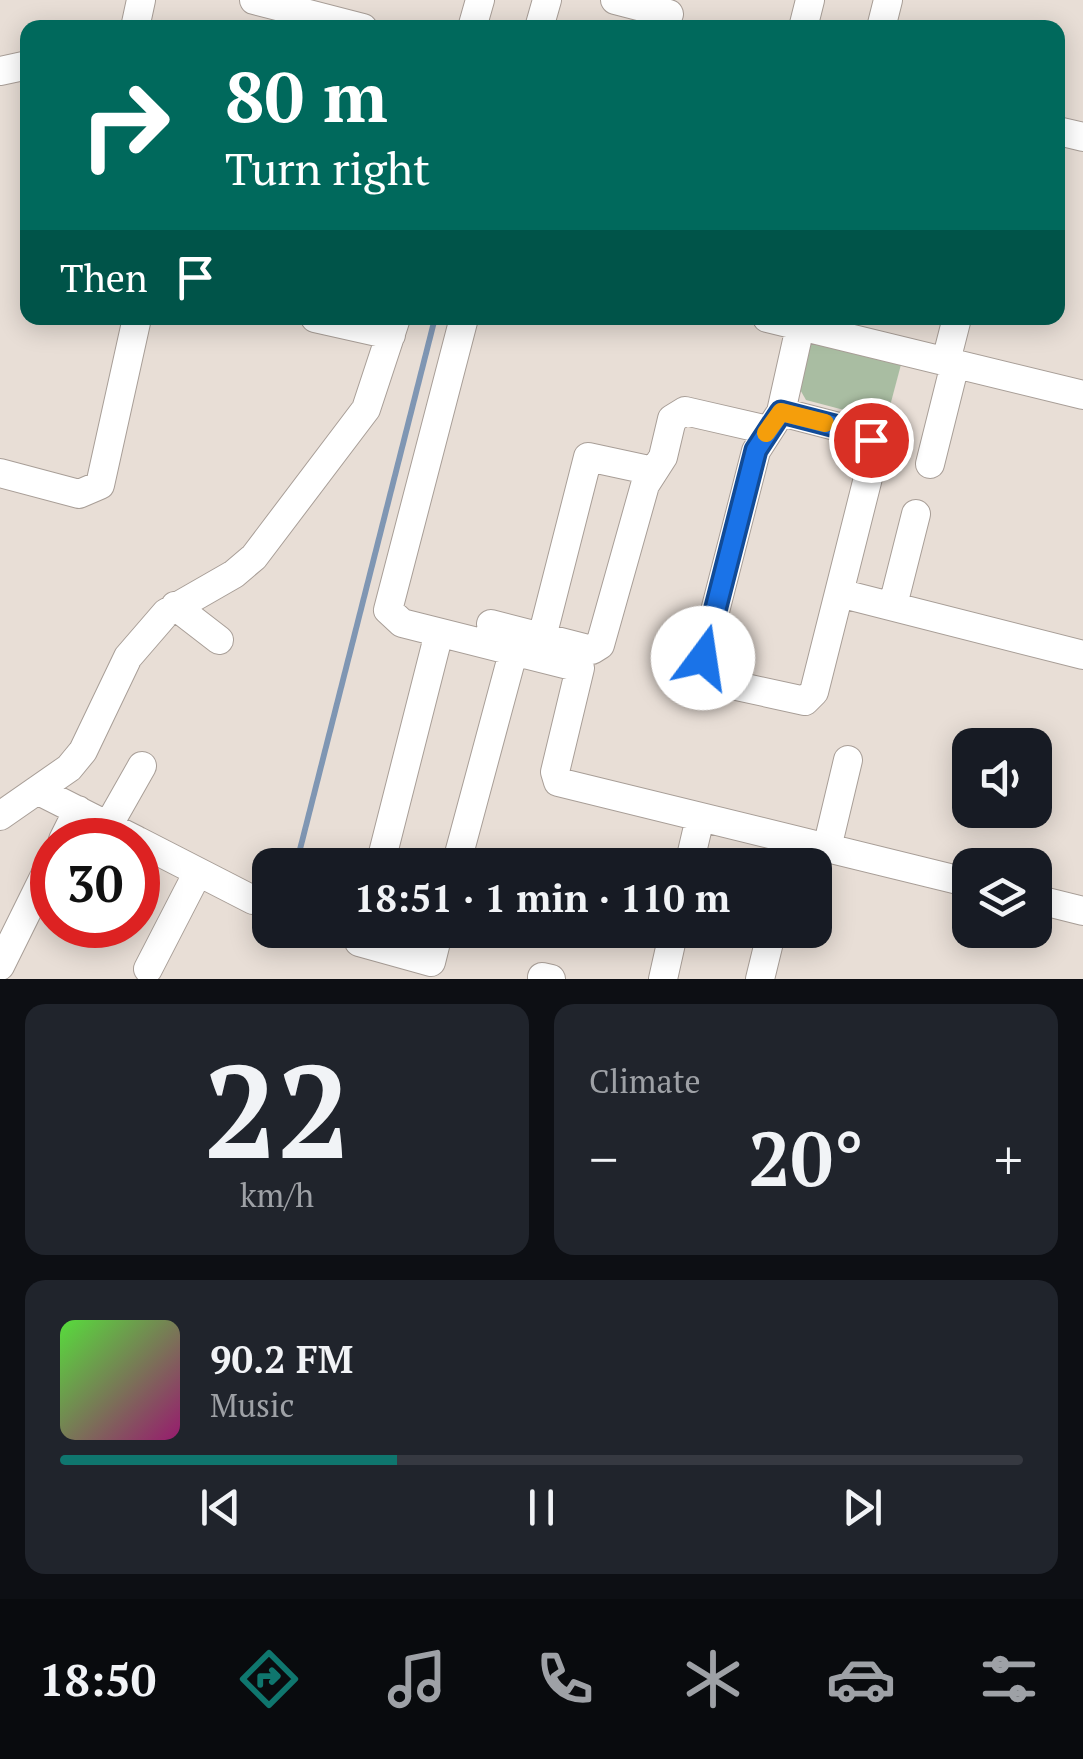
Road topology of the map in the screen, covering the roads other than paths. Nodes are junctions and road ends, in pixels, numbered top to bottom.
1 (614, 0) edge
2 (262, 10) edge
3 (669, 14) edge
4 (318, 20) edge
5 (135, 325) edge
6 (462, 325) edge
7 (800, 325) edge
8 (812, 325) edge
9 (956, 325) edge
10 (394, 326) edge
11 (950, 362) junction
12 (1083, 395) edge
13 (774, 421) junction
14 (930, 464) dead end
15 (653, 471) junction
16 (0, 473) edge
17 (916, 514) dead end
18 (839, 592) junction
19 (892, 604) junction
20 (175, 606) junction
21 (491, 624) dead end
22 (439, 633) junction
23 (542, 637) junction
24 (218, 640) dead end
25 (513, 653) junction
26 (1083, 655) edge
27 (703, 658) dead end
28 (723, 683) dead end
29 (848, 760) dead end
30 (142, 766) dead end
31 (39, 791) junction
32 (78, 810) junction
33 (0, 816) edge
34 (74, 818) edge
35 (93, 818) edge
36 (113, 818) edge
37 (700, 818) junction
38 (384, 848) edge
39 (461, 848) edge
40 (693, 848) edge
41 (779, 848) edge
42 (827, 848) edge
43 (832, 849) edge
44 (160, 852) edge
45 (198, 872) junction
46 (952, 879) edge
47 (252, 899) edge
48 (1052, 903) edge
49 (30, 905) edge
50 (1083, 910) edge
51 (381, 948) edge
52 (434, 948) edge
53 (670, 948) edge
54 (768, 948) edge
55 (0, 966) edge
56 (148, 969) dead end
57 (663, 979) edge
58 (760, 979) edge

1 - 3 street
2 - 4 street
5 - 16 street
6 - 22 street
7 - 13 street
8 - 11 street
9 - 11 street
10 - 20 street
11 - 12 street
11 - 14 street
13 - 15 street
13 - 18 street
13 - 27 street
15 - 23 street
15 - 23 street
17 - 19 street
18 - 19 street
18 - 28 street
19 - 26 street
20 - 24 street
20 - 31 street
21 - 23 street
22 - 25 street
22 - 38 street
25 - 37 street
25 - 39 street
29 - 42 street
30 - 36 street
31 - 32 street
31 - 33 street
32 - 34 street
32 - 35 street
37 - 40 street
37 - 41 street
43 - 46 street
44 - 45 street
45 - 47 street
45 - 56 street
48 - 50 street
49 - 55 street
51 - 52 street
53 - 57 street
54 - 58 street

